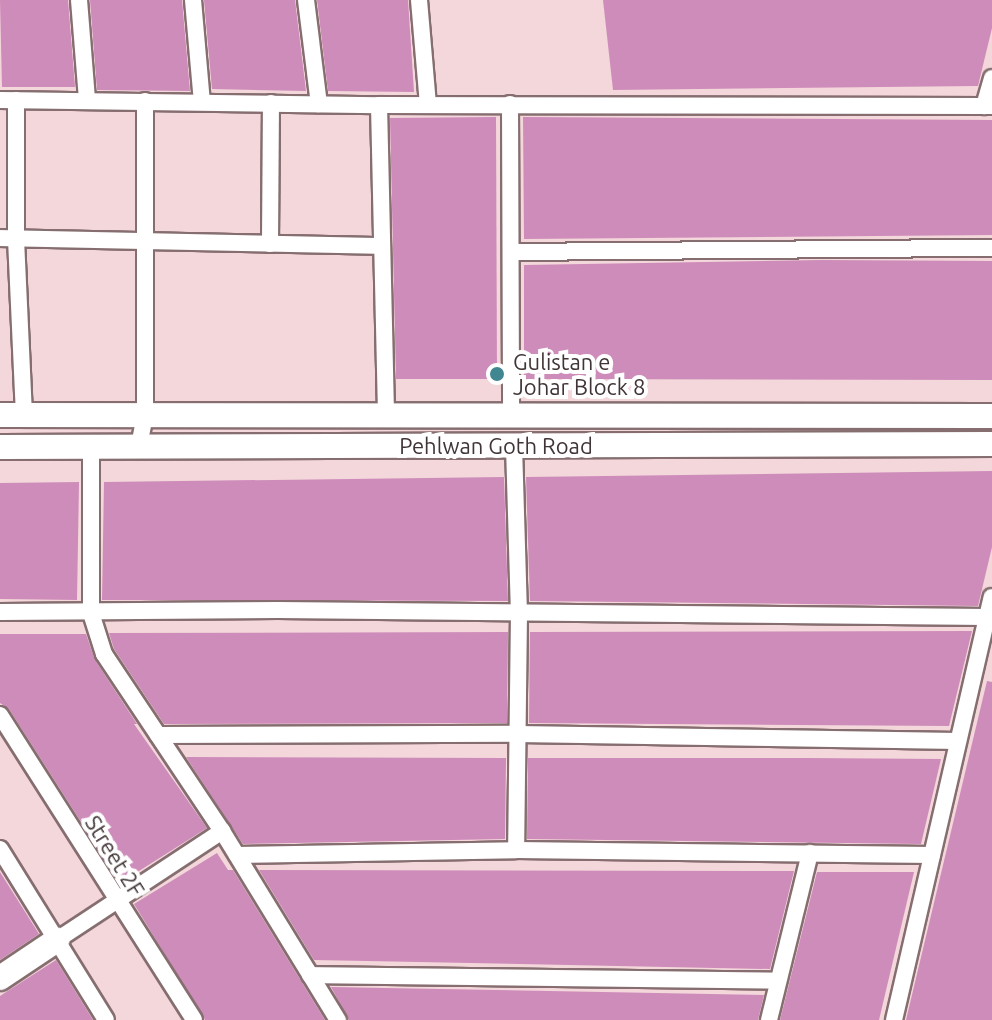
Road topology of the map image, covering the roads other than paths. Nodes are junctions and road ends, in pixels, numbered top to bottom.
1 (79, 0) edge
2 (193, 0) edge
3 (306, 0) edge
4 (419, 0) edge
5 (992, 78) edge
6 (8, 100) edge
7 (87, 100) junction
8 (145, 101) junction
9 (202, 102) junction
10 (271, 103) junction
11 (319, 104) junction
12 (510, 104) junction
13 (379, 105) junction
14 (428, 105) junction
15 (988, 106) edge
16 (8, 239) edge
17 (145, 241) junction
18 (270, 244) junction
19 (380, 246) junction
20 (992, 248) edge
21 (511, 252) junction
22 (386, 413) junction
23 (511, 413) junction
24 (145, 414) junction
25 (12, 415) edge
26 (992, 416) edge
27 (992, 444) edge
28 (139, 446) junction
29 (514, 446) junction
30 (0, 447) edge
31 (91, 448) junction
32 (992, 597) edge
33 (0, 612) edge
34 (91, 613) junction
35 (519, 613) junction
36 (987, 617) junction
37 (0, 715) edge
38 (518, 734) junction
39 (158, 735) junction
40 (958, 741) junction
41 (222, 831) junction
42 (0, 849) edge
43 (516, 850) junction
44 (810, 853) junction
45 (237, 855) junction
46 (932, 855) junction
47 (117, 900) junction
48 (57, 940) junction
49 (310, 975) junction
50 (0, 978) edge
51 (778, 981) junction
52 (106, 1020) edge
53 (194, 1020) edge
54 (338, 1020) edge
55 (769, 1020) edge
56 (894, 1020) edge

1 - 7 street
2 - 9 street
3 - 11 street
4 - 14 street
5 - 15 street
6 - 7 street
6 - 16 street
7 - 8 street
8 - 9 street
8 - 17 street
9 - 10 street
10 - 11 street
10 - 18 street
11 - 13 street
12 - 14 street
12 - 15 street
12 - 21 street
13 - 14 street
13 - 19 street
16 - 17 street
16 - 25 street
17 - 18 street
17 - 24 street
18 - 19 street
19 - 22 street
20 - 21 street
21 - 23 street
22 - 23 main road, Pehlwan Goth Road
22 - 24 main road, Pehlwan Goth Road
23 - 26 main road, Pehlwan Goth Road
24 - 25 main road, Pehlwan Goth Road
24 - 28 street
27 - 29 main road, Pehlwan Goth Road
28 - 29 main road, Pehlwan Goth Road
28 - 31 main road, Pehlwan Goth Road
29 - 35 street
30 - 31 main road, Pehlwan Goth Road
31 - 34 street
32 - 36 street
33 - 34 street
34 - 35 street
34 - 39 street
35 - 36 street
35 - 38 street
36 - 40 street
37 - 47 street, Street 2F
38 - 39 street
38 - 40 street
38 - 43 street
39 - 41 street
40 - 46 street
41 - 45 street
41 - 47 street
42 - 48 street
43 - 44 street
43 - 45 street
44 - 46 street
44 - 51 street
45 - 49 street
46 - 56 street
47 - 48 street
47 - 53 street, Street 2F
48 - 50 main road
48 - 52 street
49 - 51 street
49 - 54 street
51 - 55 street

